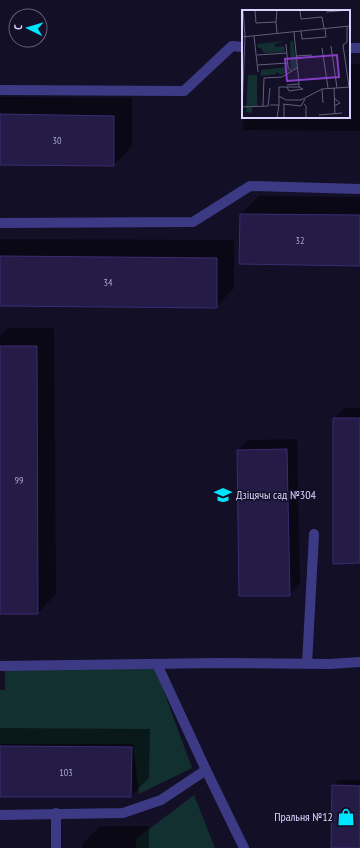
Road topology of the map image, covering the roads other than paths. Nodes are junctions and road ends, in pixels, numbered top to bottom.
1 (242, 46) edge
2 (0, 90) edge
3 (360, 189) edge
4 (0, 223) edge
5 (314, 534) dead end
6 (360, 662) edge
7 (157, 664) junction
8 (307, 664) junction
9 (0, 666) edge
10 (206, 770) junction
11 (56, 813) junction
12 (0, 814) edge
13 (56, 848) edge
14 (244, 848) edge

1 - 2 lane
3 - 4 lane
5 - 8 lane
6 - 8 lane
7 - 8 lane
7 - 9 lane
7 - 10 lane
10 - 11 lane
10 - 14 lane
11 - 12 lane
11 - 13 lane

